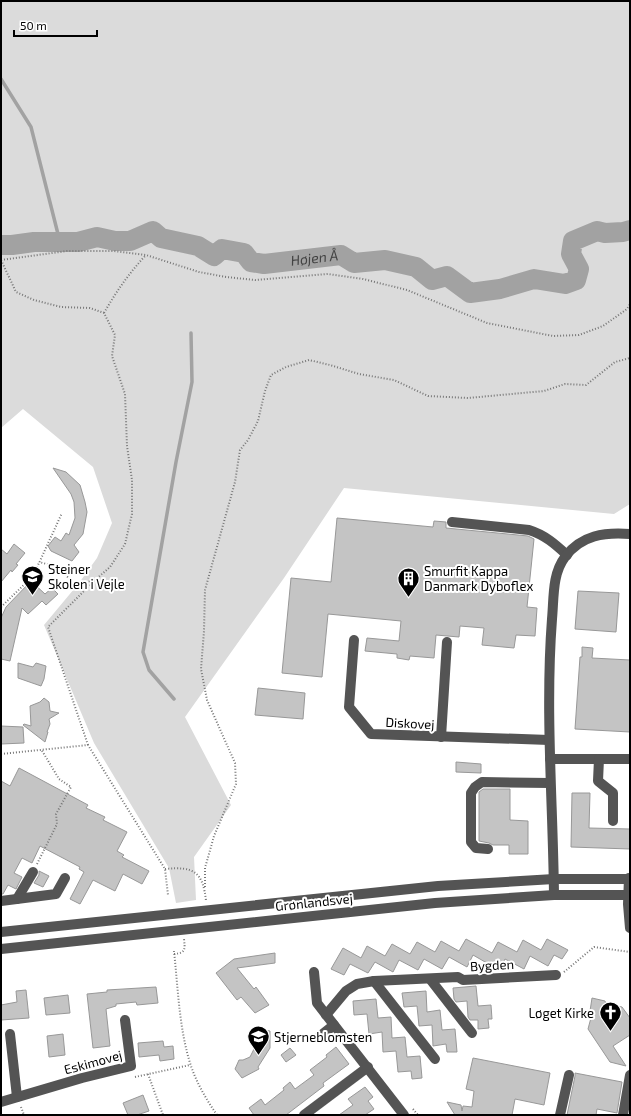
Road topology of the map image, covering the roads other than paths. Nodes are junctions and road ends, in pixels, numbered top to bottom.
1 (452, 522) dead end
2 (630, 534) edge
3 (566, 555) junction
4 (354, 640) dead end
5 (447, 642) dead end
6 (441, 737) junction
7 (549, 740) junction
8 (550, 759) junction
9 (599, 759) junction
10 (630, 759) edge
11 (550, 783) junction
12 (613, 821) dead end
13 (488, 849) dead end
14 (33, 872) road end
15 (65, 878) dead end
16 (630, 878) edge
17 (554, 879) junction
18 (554, 895) junction
19 (629, 895) edge
20 (17, 899) junction
21 (1, 901) edge
22 (630, 928) edge
23 (1, 932) edge
24 (1, 949) edge
25 (314, 972) dead end
26 (556, 975) road end
27 (430, 979) junction
28 (374, 981) junction
29 (326, 1014) junction
30 (125, 1020) dead end
31 (334, 1024) junction
32 (472, 1033) dead end
33 (10, 1034) dead end
34 (318, 1037) dead end
35 (435, 1059) dead end
36 (368, 1067) junction
37 (569, 1075) dead end
38 (630, 1075) edge
39 (1, 1102) edge
40 (19, 1102) junction
41 (304, 1115) edge
42 (404, 1115) edge
43 (560, 1115) edge
44 (622, 1115) edge

1 - 3 street
2 - 3 street
3 - 7 street
4 - 6 street, Diskovej
5 - 6 street
6 - 7 street, Diskovej
7 - 8 street
8 - 9 street
8 - 11 street
9 - 10 street
9 - 12 street
11 - 13 street
11 - 17 street
14 - 20 street
15 - 20 street
16 - 17 street, Grønlandsvej
16 - 19 street
17 - 18 street
17 - 23 street, Grønlandsvej
18 - 19 street, Grønlandsvej
18 - 24 street, Grønlandsvej
19 - 22 street
20 - 21 street
25 - 29 street
26 - 27 street, Bygden
27 - 28 street, Bygden
27 - 32 street
28 - 29 street, Bygden
28 - 35 street
29 - 31 street
30 - 40 street, Eskimovej
31 - 34 street
31 - 36 street
33 - 40 street
36 - 41 street
36 - 42 street
37 - 43 street
38 - 44 street
39 - 40 street, Eskimovej

